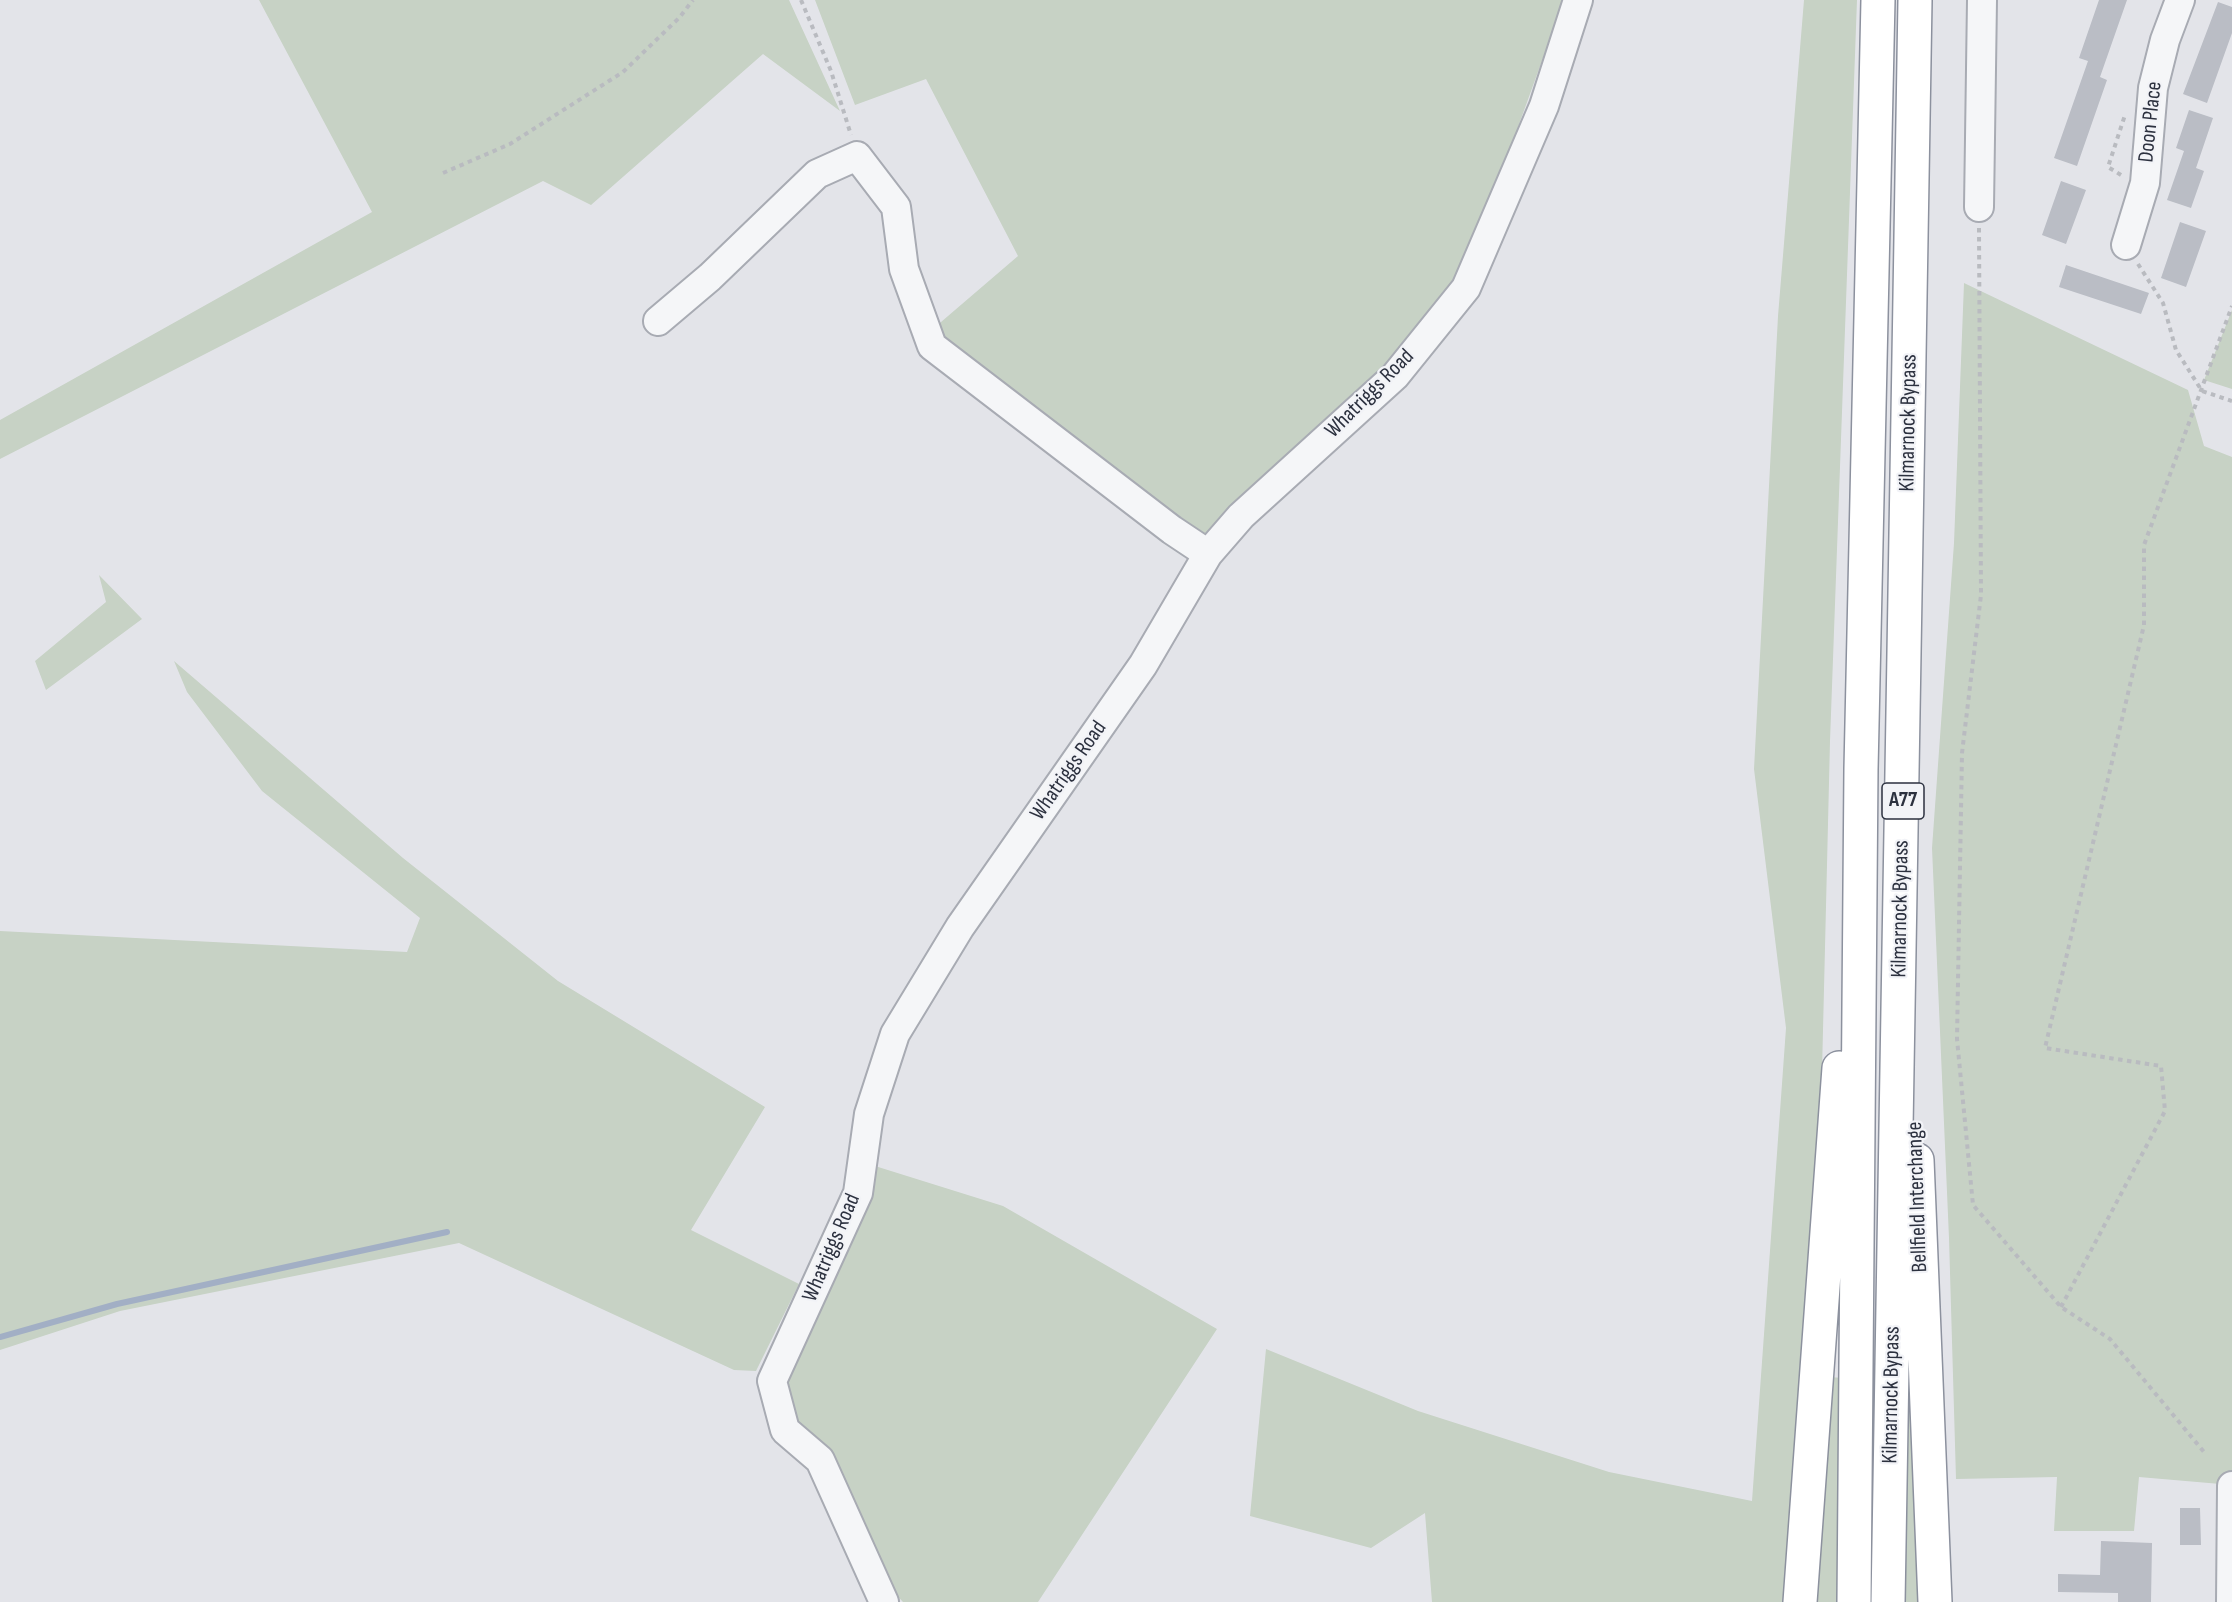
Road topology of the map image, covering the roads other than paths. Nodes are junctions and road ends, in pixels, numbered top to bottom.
1 (1578, 0) edge
2 (1878, 0) edge
3 (1915, 0) edge
4 (1982, 0) edge
5 (2180, 0) edge
6 (1979, 207) road end
7 (2126, 245) road end
8 (658, 321) dead end
9 (1208, 554) junction
10 (1861, 769) junction
11 (1904, 793) junction
12 (2232, 1486) edge
13 (884, 1602) edge
14 (1800, 1602) edge
15 (1854, 1602) edge
16 (1888, 1602) edge
17 (1935, 1602) edge
18 (2231, 1602) edge

1 - 9 street, Whatriggs Road
2 - 10 highway, Kilmarnock Bypass / A77
3 - 11 highway, Kilmarnock Bypass / A77
4 - 6 street
5 - 7 street, Doon Place
8 - 9 street
9 - 13 street, Whatriggs Road
10 - 14 highway, A77
10 - 15 highway, Kilmarnock Bypass / A77
11 - 16 highway, Kilmarnock Bypass / A77
11 - 17 highway, Bellfield Interchange / A77
12 - 18 street

